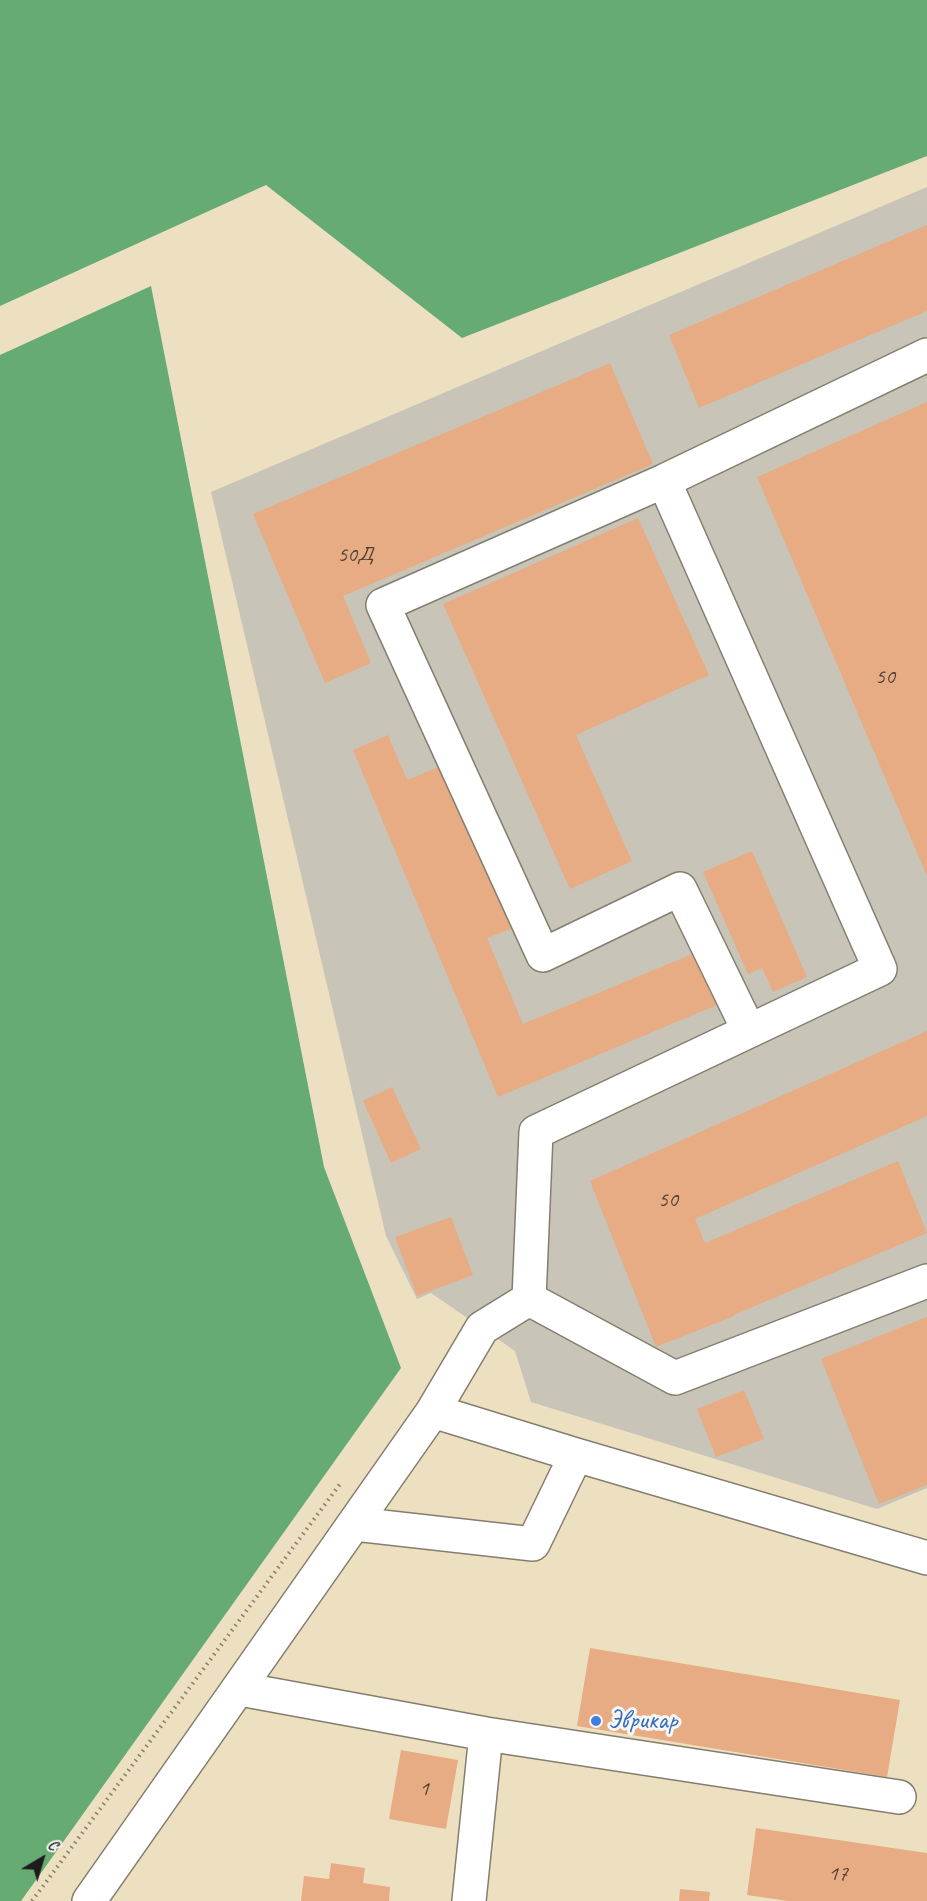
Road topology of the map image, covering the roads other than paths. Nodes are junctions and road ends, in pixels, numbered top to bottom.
1 (927, 356) edge
2 (664, 481) junction
3 (749, 1031) junction
4 (927, 1281) edge
5 (529, 1299) junction
6 (433, 1411) junction
7 (576, 1455) junction
8 (355, 1524) junction
9 (927, 1558) edge
10 (240, 1689) junction
11 (486, 1734) junction
12 (899, 1797) dead end
13 (89, 1901) edge
14 (469, 1901) edge

1 - 2 street
2 - 3 street
2 - 3 street
3 - 5 street
4 - 5 street
5 - 6 street
6 - 7 street
6 - 8 street
7 - 8 street
7 - 9 street
8 - 10 street
10 - 11 street
10 - 13 street
11 - 12 street
11 - 14 street

